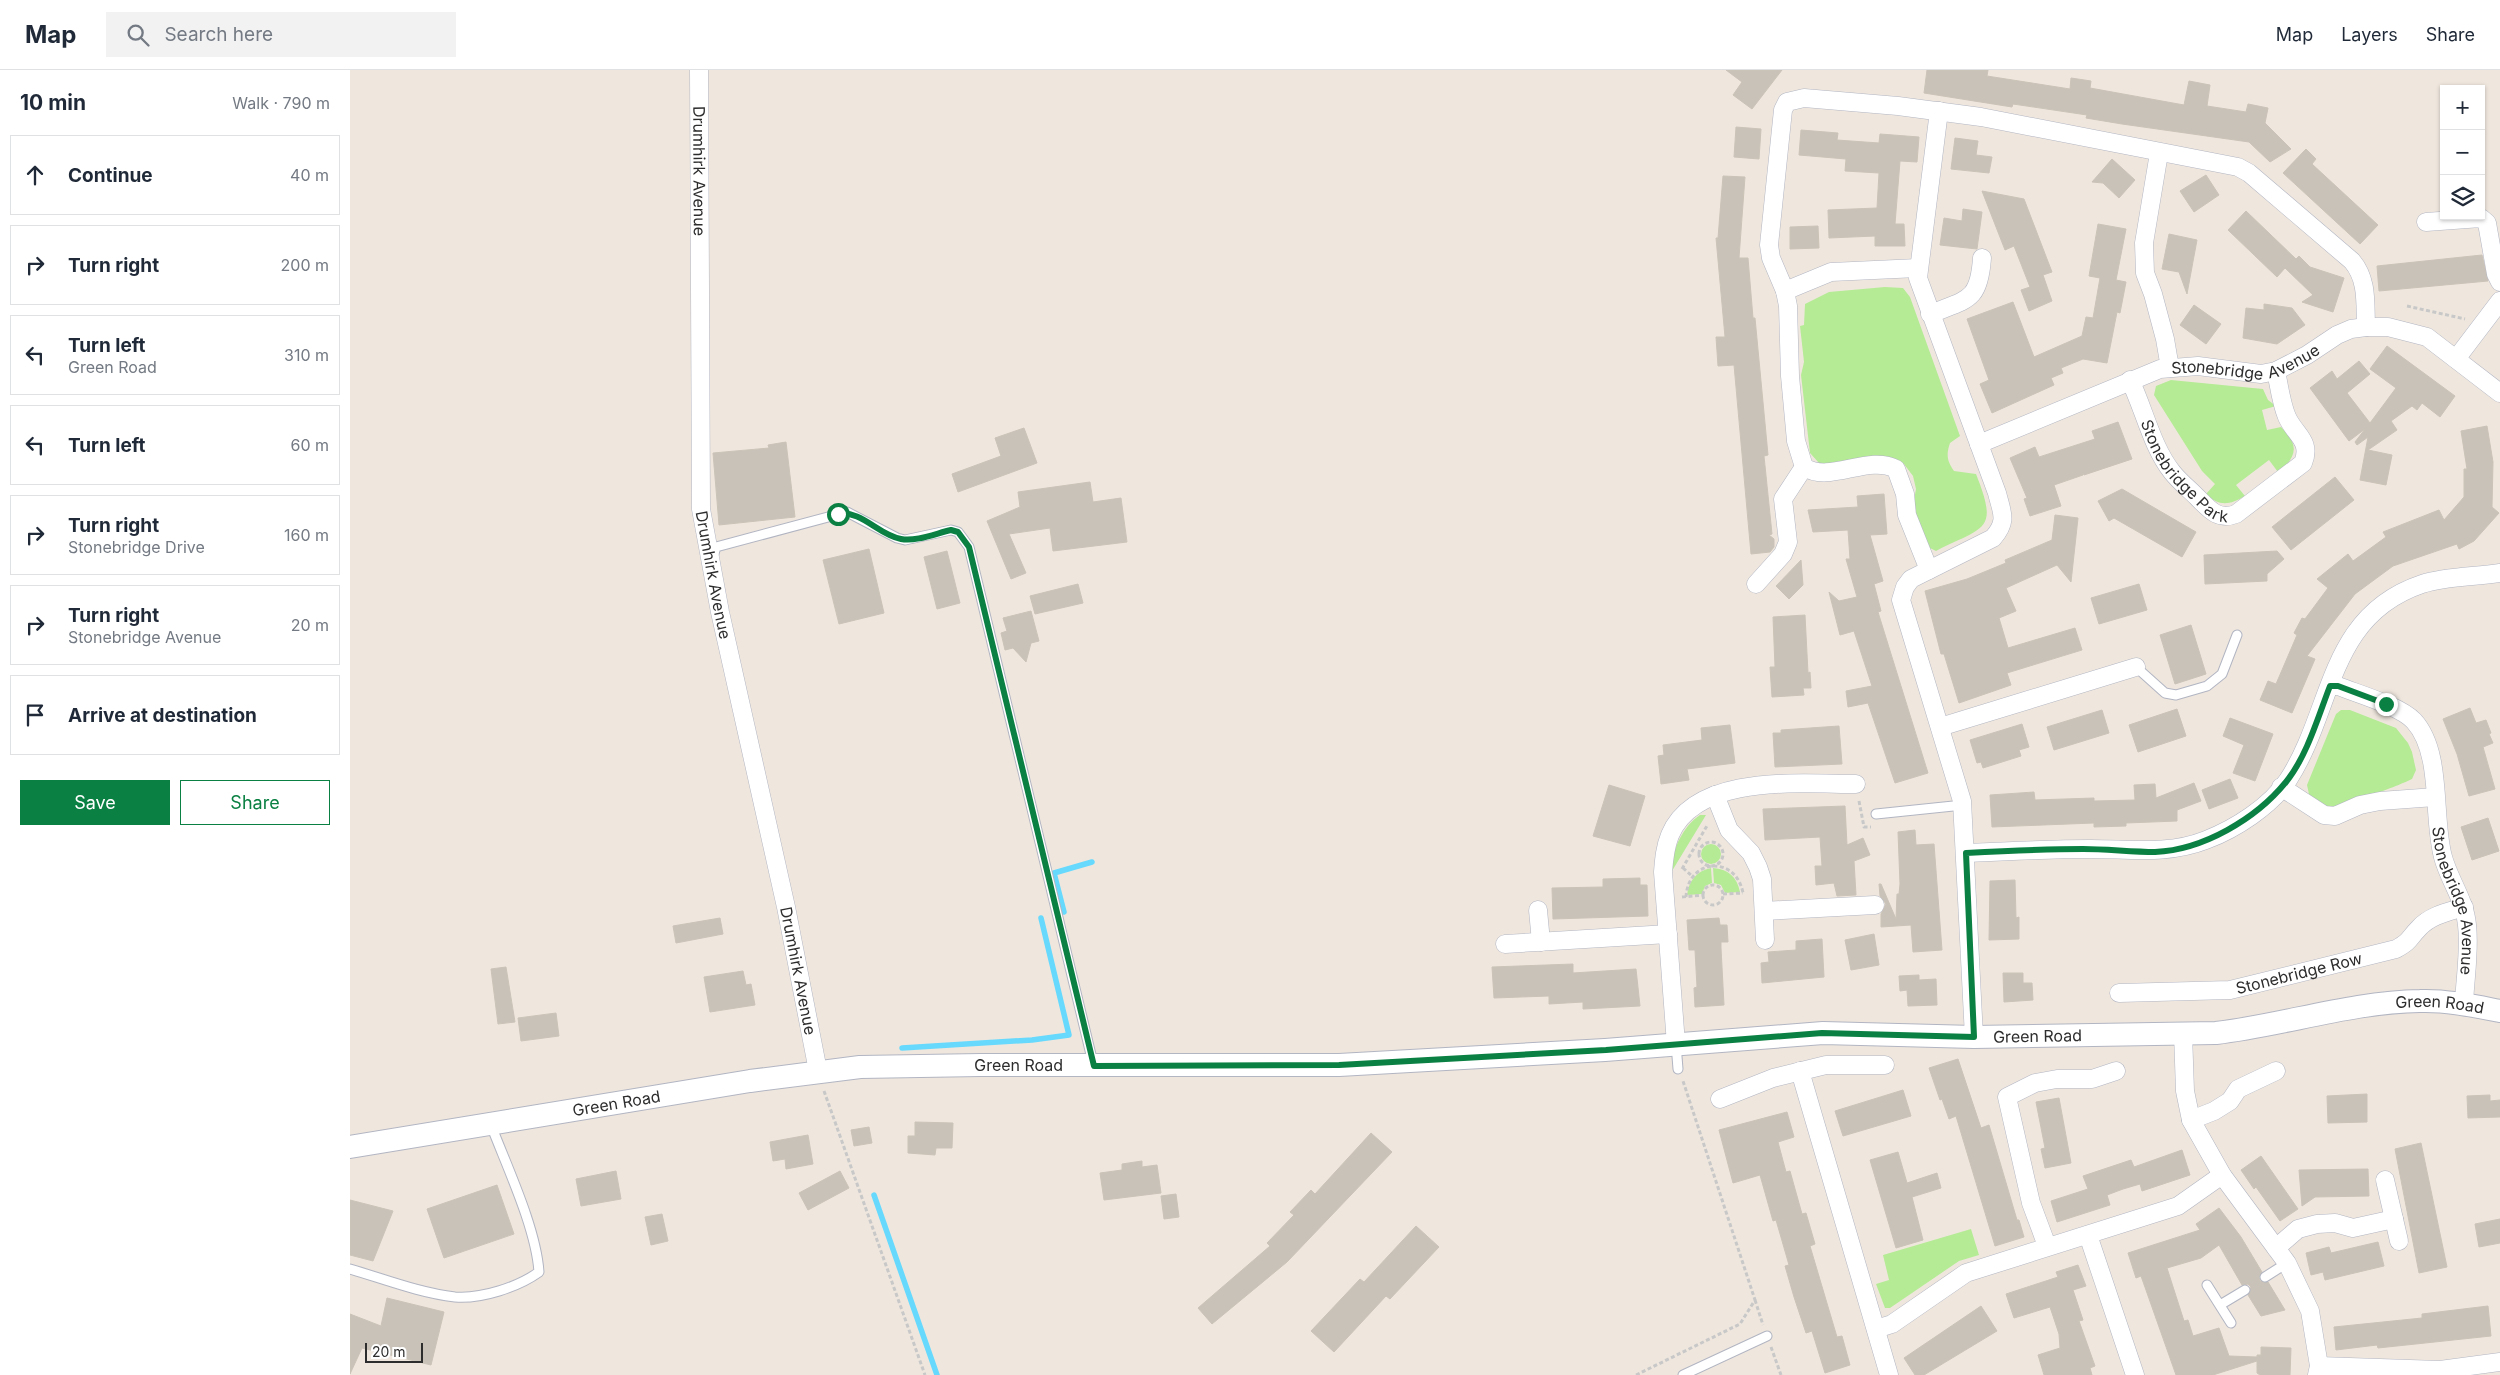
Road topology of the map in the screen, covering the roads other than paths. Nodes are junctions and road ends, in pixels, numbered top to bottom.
1 (699, 70) edge
2 (1939, 111) junction
3 (2159, 153) junction
4 (2426, 222) dead end
5 (1982, 258) dead end
6 (1918, 268) junction
7 (2500, 282) edge
8 (1785, 291) junction
9 (2500, 301) edge
10 (1930, 314) junction
11 (2366, 327) junction
12 (2456, 359) junction
13 (2170, 368) junction
14 (2276, 371) junction
15 (2130, 380) junction
16 (2500, 393) edge
17 (1979, 444) junction
18 (1804, 467) junction
19 (712, 562) junction
20 (1930, 570) junction
21 (2500, 573) edge
22 (1756, 584) dead end
23 (2237, 635) dead end
24 (2136, 667) joint
25 (2330, 686) junction
26 (1940, 727) junction
27 (1856, 784) dead end
28 (2281, 787) junction
29 (1715, 795) junction
30 (2435, 797) junction
31 (1963, 805) junction
32 (1876, 814) dead end
33 (1966, 853) junction
34 (1875, 905) dead end
35 (2464, 907) junction
36 (1538, 910) dead end
37 (1764, 911) junction
38 (1668, 934) junction
39 (1765, 940) dead end
40 (1541, 942) junction
41 (1505, 944) dead end
42 (2119, 993) dead end
43 (2464, 1004) junction
44 (2500, 1011) edge
45 (2183, 1033) junction
46 (1974, 1037) junction
47 (1676, 1044) junction
48 (1885, 1065) dead end
49 (1094, 1066) junction
50 (1678, 1069) road end
51 (818, 1071) junction
52 (1800, 1071) junction
53 (2276, 1071) dead end
54 (2116, 1072) dead end
55 (1720, 1099) dead end
56 (2191, 1120) junction
57 (491, 1124) junction
58 (350, 1147) edge
59 (2222, 1175) junction
60 (2385, 1180) dead end
61 (2394, 1219) junction
62 (2088, 1235) junction
63 (2399, 1241) dead end
64 (2047, 1246) junction
65 (2276, 1248) junction
66 (2288, 1263) junction
67 (350, 1269) edge
68 (2265, 1277) dead end
69 (2207, 1285) dead end
70 (2245, 1290) dead end
71 (2220, 1305) junction
72 (2231, 1323) dead end
73 (1876, 1329) junction
74 (1767, 1336) dead end
75 (2500, 1362) edge
76 (2318, 1370) edge
77 (1683, 1375) edge
78 (1889, 1375) edge
79 (2135, 1375) edge

1 - 19 street, Drumhirk Avenue
2 - 3 street
2 - 6 street
2 - 8 street
3 - 11 street
3 - 13 street
4 - 7 street
5 - 10 street
6 - 8 street
6 - 10 street
8 - 18 street
9 - 12 street
10 - 17 street
11 - 12 street, Stonebridge Avenue
11 - 14 street, Stonebridge Avenue
12 - 16 street, Stonebridge Avenue
13 - 14 street, Stonebridge Avenue
13 - 15 street, Stonebridge Avenue
14 - 15 street, Stonebridge Park
15 - 17 street, Stonebridge Avenue
17 - 20 street
18 - 20 street
18 - 22 street
19 - 49 lane
19 - 51 street, Drumhirk Avenue
20 - 26 street
21 - 25 street
23 - 24 lane
24 - 26 street
25 - 28 street
25 - 30 street, Stonebridge Avenue
26 - 31 street
27 - 29 street
28 - 30 street
28 - 33 street
29 - 37 street
29 - 38 street
30 - 35 street, Stonebridge Avenue
31 - 32 lane
31 - 33 street
33 - 46 street
34 - 37 street
35 - 42 street, Stonebridge Row
35 - 43 street, Stonebridge Avenue
36 - 40 street
37 - 39 street
38 - 40 street
38 - 47 street
40 - 41 street
43 - 44 street, Green Road
43 - 45 street, Green Road
45 - 46 street, Green Road
45 - 56 street
46 - 47 street, Green Road
47 - 49 street, Green Road
47 - 50 lane
48 - 52 street
49 - 51 street, Green Road
51 - 57 street, Green Road
52 - 55 street
52 - 73 street
53 - 56 street
54 - 64 street
56 - 59 street
57 - 58 street, Green Road
57 - 67 lane
59 - 62 street
59 - 65 street
60 - 61 street
61 - 63 street
61 - 65 street
62 - 64 street
62 - 79 street
64 - 73 street
65 - 66 street
66 - 68 lane
66 - 76 street
69 - 71 lane
70 - 71 lane
71 - 72 lane
73 - 78 street
74 - 77 lane
75 - 76 street

